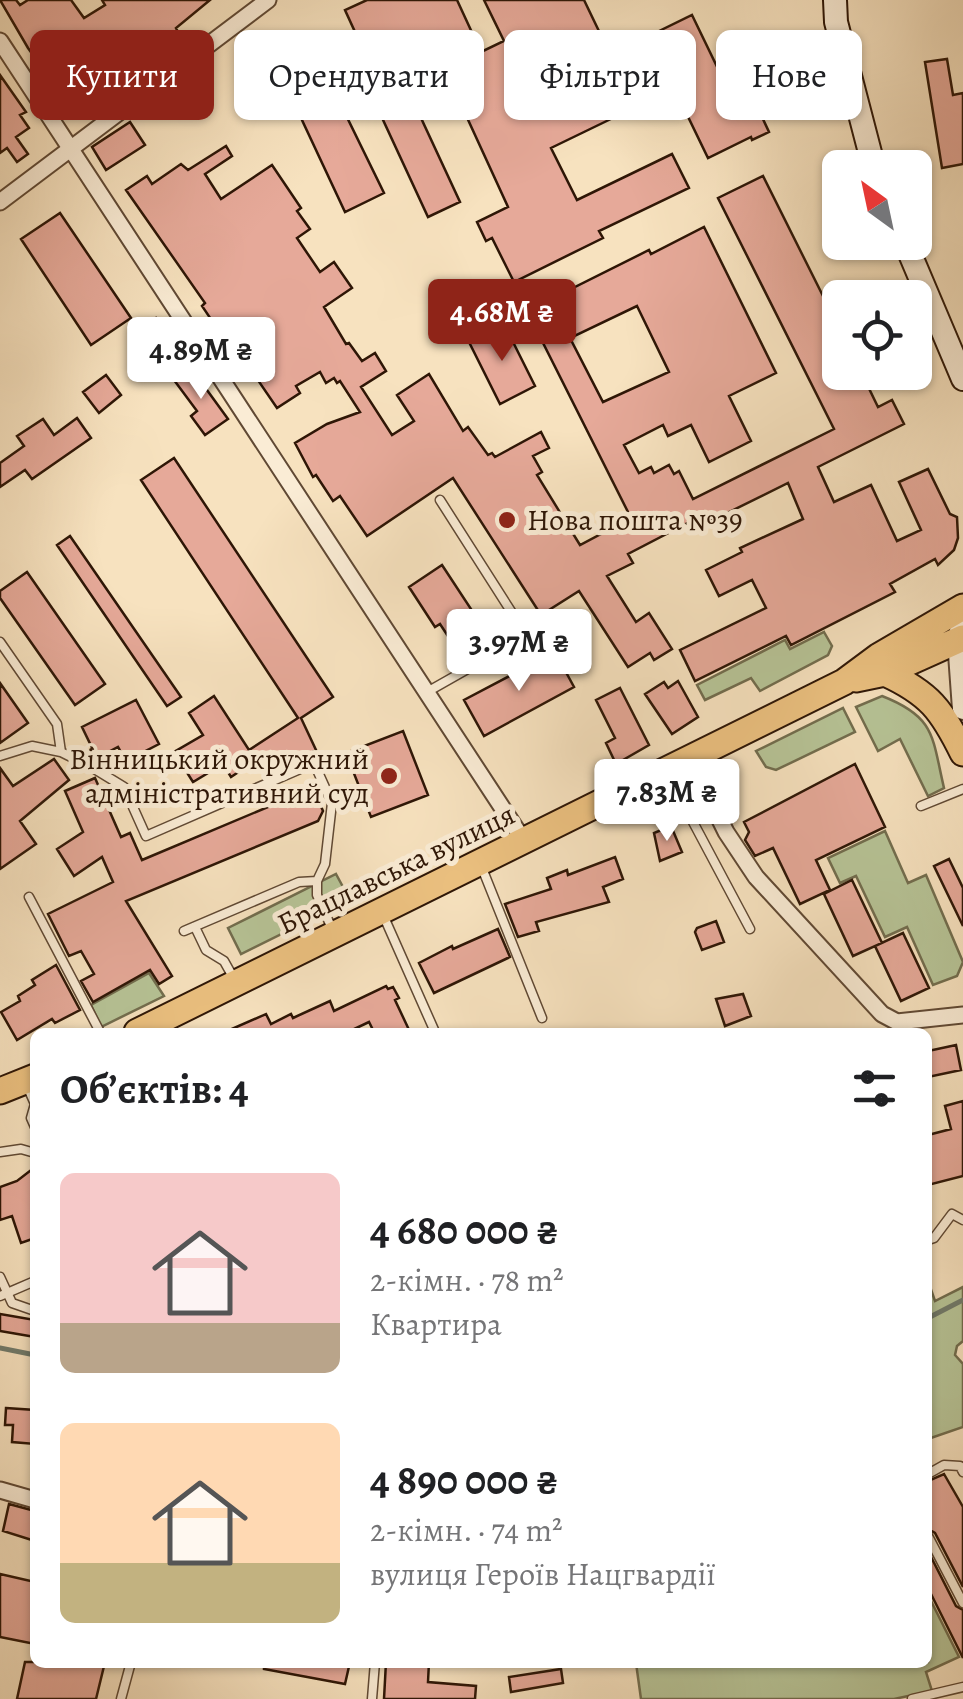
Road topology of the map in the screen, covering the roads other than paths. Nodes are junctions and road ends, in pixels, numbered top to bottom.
1 (268, 0) edge
2 (835, 0) edge
3 (0, 41) edge
4 (71, 148) junction
5 (869, 150) edge
6 (0, 202) edge
7 (913, 260) edge
8 (963, 380) edge
9 (440, 500) dead end
10 (963, 607) edge
11 (961, 632) edge
12 (0, 642) edge
13 (884, 673) junction
14 (844, 682) junction
15 (426, 692) junction
16 (963, 710) edge
17 (61, 752) junction
18 (963, 753) edge
19 (0, 756) edge
20 (690, 759) junction
21 (666, 771) junction
22 (963, 790) edge
23 (921, 806) dead end
24 (524, 841) junction
25 (481, 864) junction
26 (317, 880) junction
27 (29, 897) dead end
28 (382, 913) junction
29 (195, 927) junction
30 (750, 930) dead end
31 (184, 932) dead end
32 (336, 935) junction
33 (236, 984) junction
34 (963, 1016) edge
35 (542, 1018) dead end
36 (98, 1028) edge
37 (155, 1028) edge
38 (434, 1028) edge
39 (30, 1080) edge
40 (0, 1091) edge
41 (0, 1152) edge
42 (30, 1152) edge
43 (963, 1220) edge
44 (932, 1239) edge
45 (0, 1276) edge
46 (30, 1283) edge
47 (3, 1294) edge
48 (30, 1308) edge
49 (932, 1472) edge
50 (963, 1472) edge
51 (0, 1490) edge
52 (30, 1499) edge
53 (932, 1544) edge
54 (963, 1603) edge
55 (129, 1668) edge
56 (375, 1668) edge
57 (963, 1687) edge
58 (121, 1699) edge
59 (372, 1699) edge
60 (912, 1699) edge

1 - 4 street
2 - 5 main road
3 - 4 street
4 - 6 street
4 - 15 street
7 - 8 main road
9 - 15 lane
10 - 14 main road, Брацлавська вулиця
11 - 13 main road, Брацлавська вулиця
11 - 16 street
12 - 17 lane
13 - 14 main road, Брацлавська вулиця
13 - 18 main road
14 - 20 main road, Брацлавська вулиця
15 - 24 street
17 - 19 lane
17 - 26 lane
20 - 21 main road, Брацлавська вулиця
20 - 34 street
21 - 24 main road, Брацлавська вулиця
21 - 30 lane
22 - 23 lane
24 - 25 main road, Брацлавська вулиця
25 - 28 main road, Брацлавська вулиця
25 - 35 lane
26 - 29 lane
26 - 32 lane
27 - 36 lane
28 - 32 main road, Брацлавська вулиця
28 - 38 lane
29 - 31 lane
29 - 33 lane
32 - 33 main road, Брацлавська вулиця
33 - 37 main road, Брацлавська вулиця
39 - 40 main road
41 - 42 lane
43 - 44 lane
45 - 47 lane
46 - 47 lane
47 - 48 lane
49 - 50 lane
51 - 52 street
53 - 54 lane
55 - 58 lane
56 - 59 lane
57 - 60 lane

